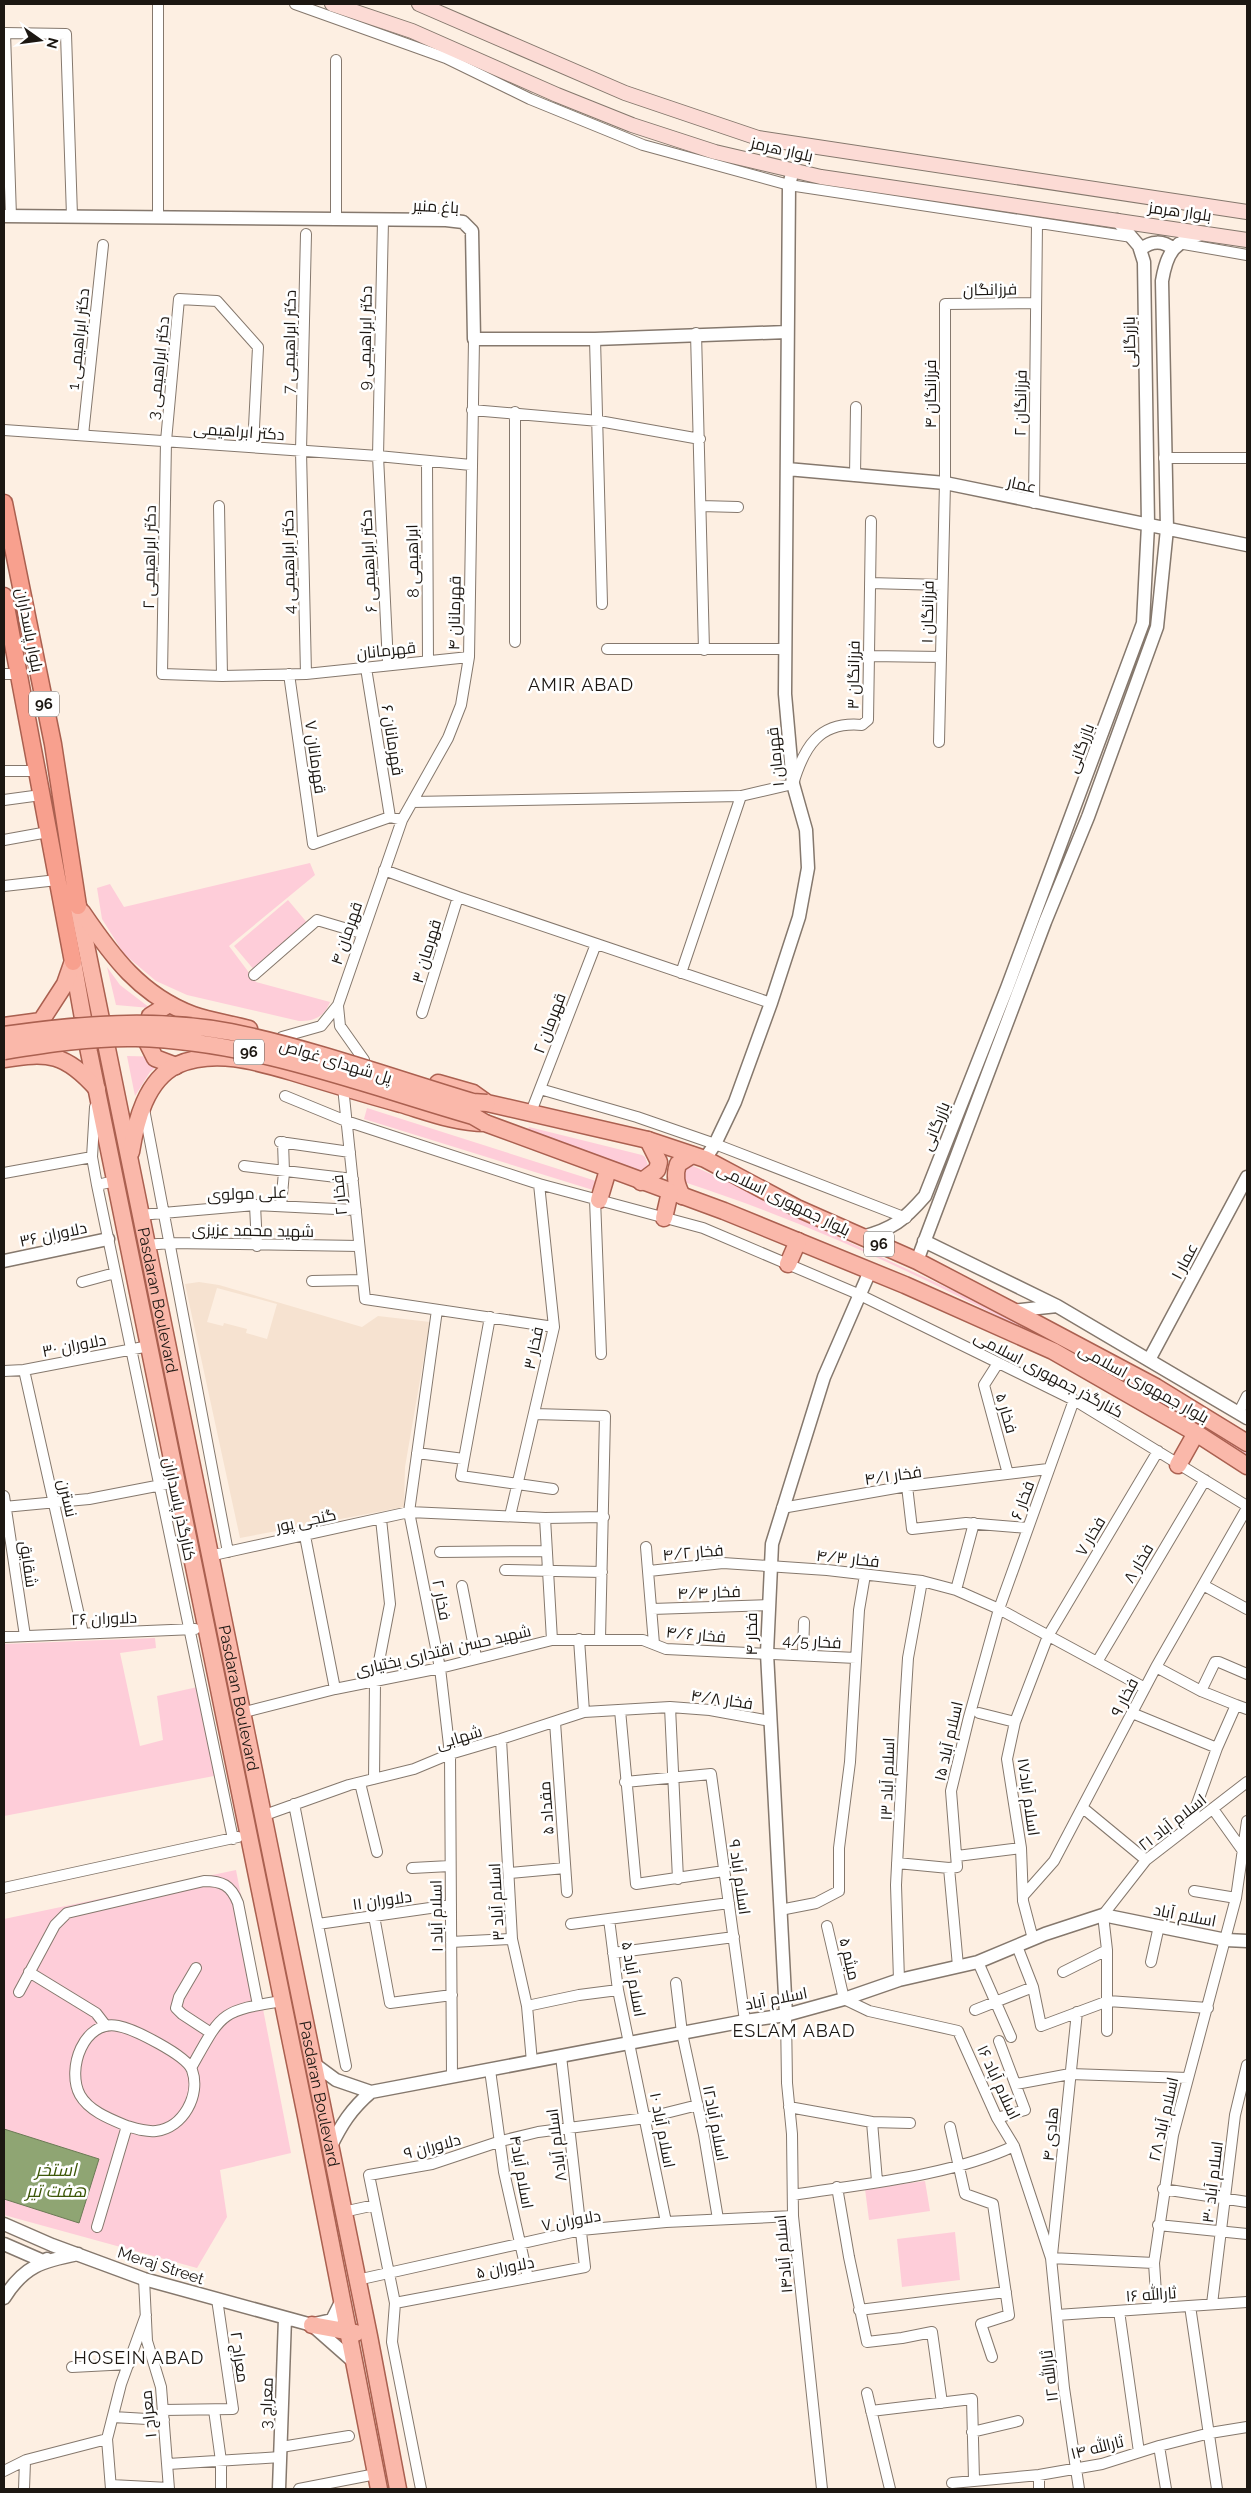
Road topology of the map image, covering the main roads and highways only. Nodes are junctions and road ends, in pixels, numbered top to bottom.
1 (332, 4) edge
2 (419, 4) edge
3 (1247, 212) edge
4 (1247, 240) edge
5 (4, 503) edge
6 (4, 596) edge
7 (7, 624) edge
8 (11, 674) edge
9 (78, 906) junction
10 (73, 962) junction
11 (169, 1004) junction
12 (41, 1021) junction
13 (4, 1026) edge
14 (4, 1034) edge
15 (4, 1051) edge
16 (43, 1054) junction
17 (4, 1059) edge
18 (176, 1066) junction
19 (97, 1089) junction
20 (487, 1103) junction
21 (485, 1123) junction
22 (648, 1140) junction
23 (698, 1157) junction
24 (129, 1162) junction
25 (608, 1170) junction
26 (641, 1182) junction
27 (676, 1194) junction
28 (597, 1200) road end
29 (664, 1218) road end
30 (798, 1242) junction
31 (788, 1264) road end
32 (1196, 1433) junction
33 (1247, 1443) edge
34 (1178, 1465) road end
35 (1247, 1466) edge
36 (312, 2325) road end
37 (348, 2332) junction
38 (369, 2336) junction
39 (377, 2482) edge
40 (398, 2489) edge

1 - 4 main road, بلوار هرمز
2 - 3 main road, بلوار هرمز
5 - 9 highway, بلوار پاسداران / 96
6 - 7 highway, بلوار پاسداران / 96
7 - 8 highway, بلوار پاسداران / 96
8 - 10 highway, بلوار پاسداران / 96
9 - 11 main road, 96
9 - 24 main road, Pasdaran Boulevard
10 - 12 main road
10 - 19 main road, Pasdaran Boulevard
11 - 18 main road
11 - 20 main road, 96
12 - 13 main road
12 - 16 main road
14 - 20 main road, پل شهدای غواص, bridge
15 - 21 main road, پل شهدای غواص / 96, bridge
16 - 17 main road
16 - 19 main road
18 - 21 main road
18 - 24 main road
19 - 37 main road, Pasdaran Boulevard
20 - 22 main road, بلوار جمهوری اسلامی / 96
21 - 25 main road, بلوار جمهوری اسلامی / 96
22 - 23 main road, بلوار جمهوری اسلامی / 96
22 - 26 main road
23 - 27 main road
23 - 33 main road, بلوار جمهوری اسلامی / 96
24 - 38 main road, Pasdaran Boulevard
25 - 26 main road, بلوار جمهوری اسلامی / 96
25 - 28 main road
26 - 27 main road, بلوار جمهوری اسلامی / 96
27 - 29 main road
27 - 30 main road, بلوار جمهوری اسلامی / 96
30 - 31 main road
30 - 32 main road, بلوار جمهوری اسلامی / 96
32 - 34 main road
32 - 35 main road, بلوار جمهوری اسلامی / 96
36 - 37 main road
37 - 38 main road
37 - 39 main road, Pasdaran Boulevard
38 - 40 main road, Pasdaran Boulevard

